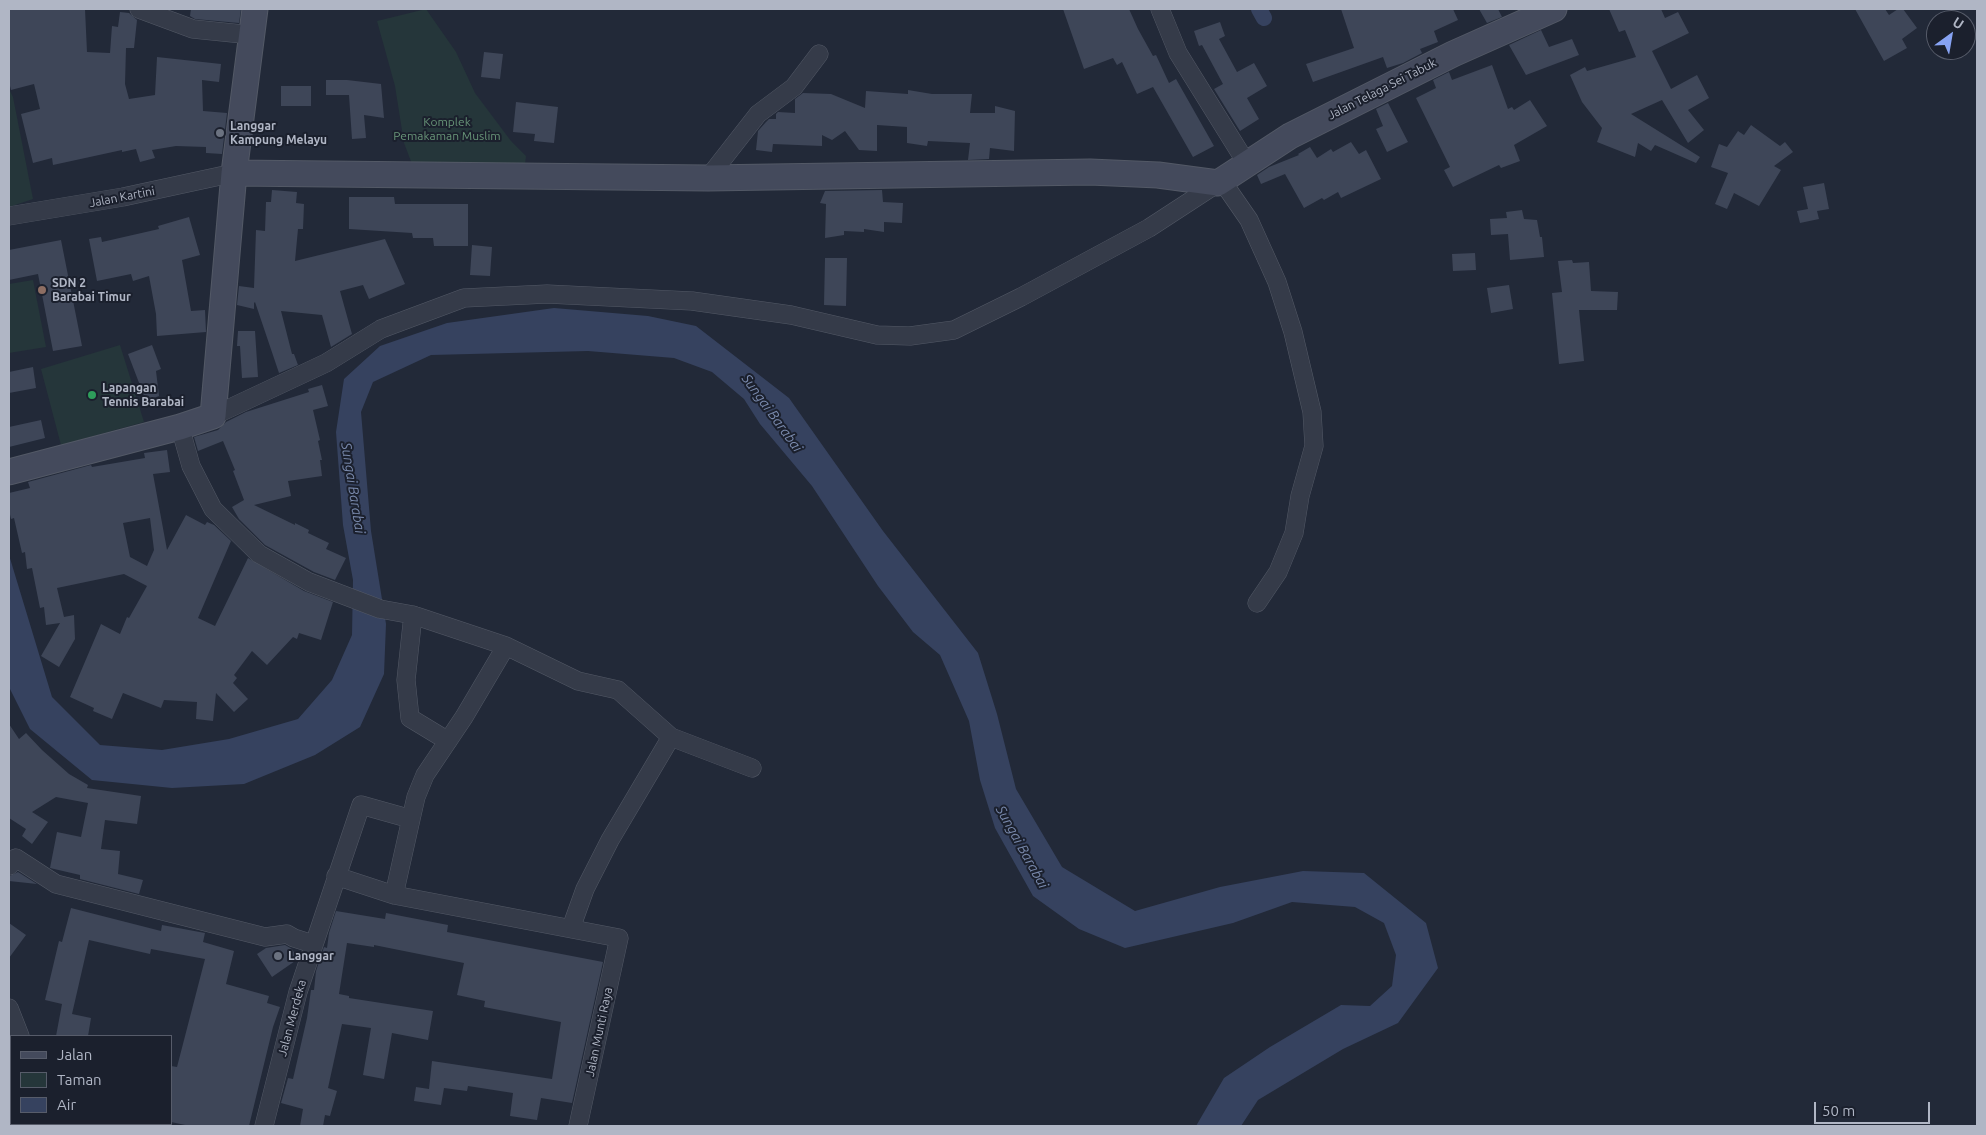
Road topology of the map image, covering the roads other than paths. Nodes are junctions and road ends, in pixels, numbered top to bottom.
1 (139, 9) edge
2 (255, 9) edge
3 (1160, 9) edge
4 (1554, 9) edge
5 (252, 35) junction
6 (819, 54) dead end
7 (1248, 164) junction
8 (234, 173) junction
9 (708, 178) junction
10 (1220, 182) junction
11 (9, 216) edge
12 (213, 416) junction
13 (180, 427) junction
14 (9, 472) edge
15 (1257, 603) dead end
16 (413, 615) junction
17 (506, 646) junction
18 (671, 737) junction
19 (448, 741) junction
20 (752, 768) dead end
21 (412, 819) junction
22 (9, 866) edge
23 (335, 879) junction
24 (394, 895) junction
25 (571, 928) junction
26 (313, 944) junction
27 (264, 1126) edge
28 (578, 1126) edge

1 - 5 street
2 - 5 main road
3 - 7 street
4 - 7 main road, Jalan Telaga Sei Tabuk
5 - 8 main road
6 - 9 street
7 - 10 main road, Jalan Telaga Sei Tabuk
8 - 9 main road
8 - 11 street, Jalan Kartini
8 - 12 main road
9 - 10 main road
10 - 12 street
10 - 15 street
12 - 13 main road
13 - 14 main road
13 - 16 street
16 - 17 street
16 - 19 street
17 - 18 street
17 - 19 street
18 - 20 street
18 - 25 street
19 - 21 street
21 - 23 street, Jalan Merdeka
21 - 24 street
22 - 26 street
23 - 24 street
23 - 26 street, Jalan Merdeka
24 - 25 street
25 - 28 street, Jalan Munti Raya
26 - 27 street, Jalan Merdeka

